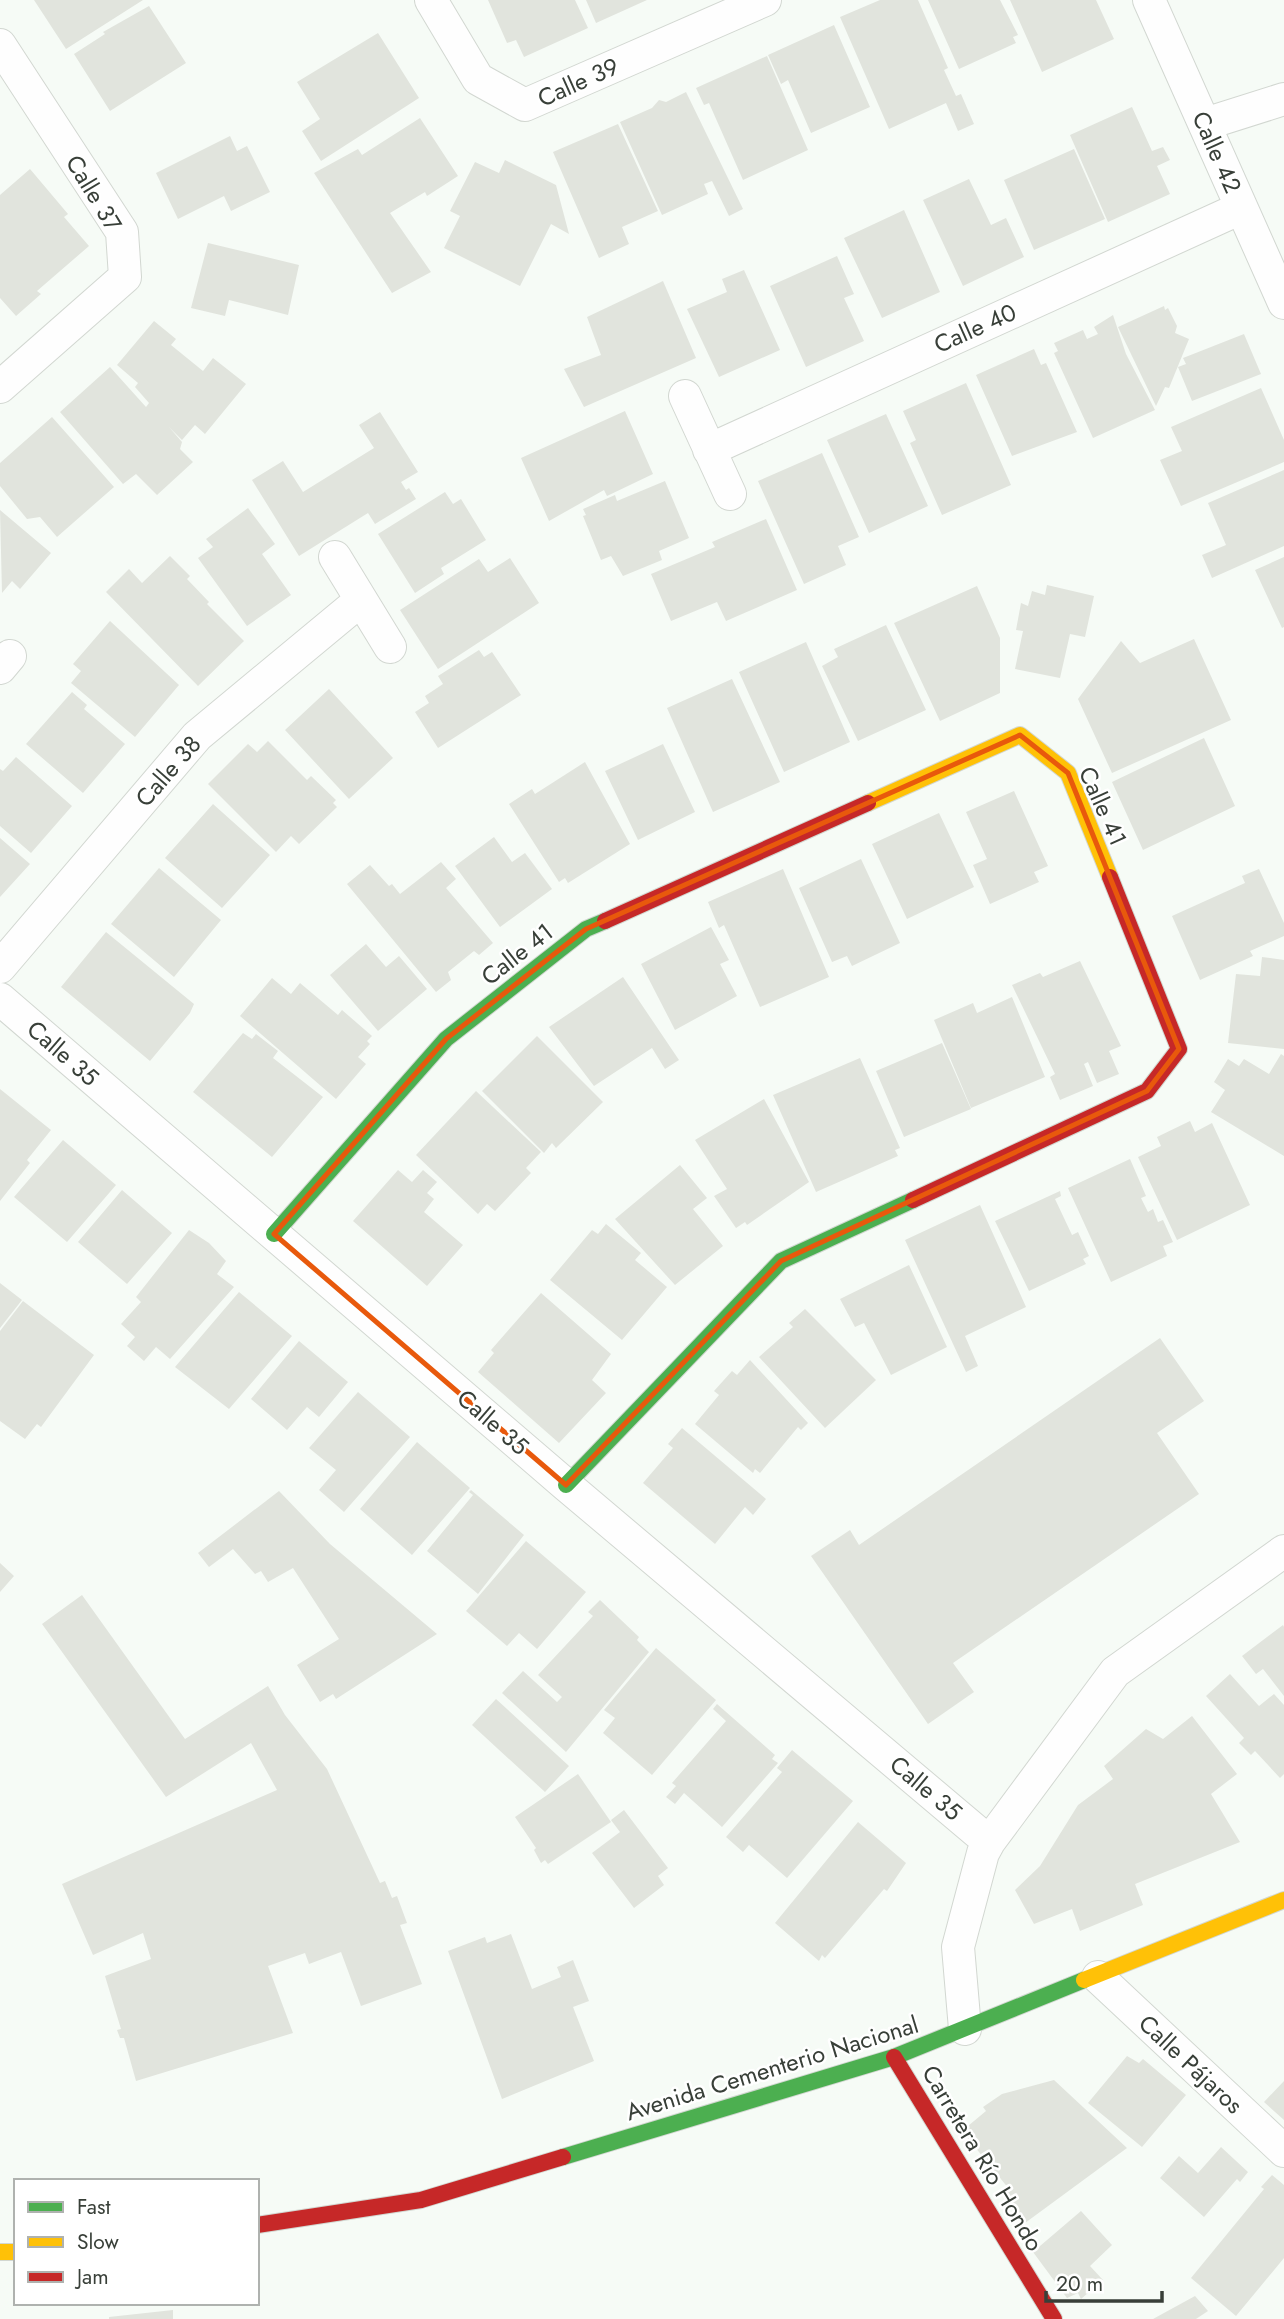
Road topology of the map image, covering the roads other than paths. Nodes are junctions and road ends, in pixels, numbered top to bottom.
1 (431, 0) edge
2 (765, 0) edge
3 (1149, 0) edge
4 (0, 45) edge
5 (1284, 99) edge
6 (1205, 124) junction
7 (1241, 208) junction
8 (1284, 303) edge
9 (0, 387) edge
10 (685, 396) dead end
11 (709, 450) junction
12 (730, 494) dead end
13 (335, 557) dead end
14 (361, 600) junction
15 (390, 647) dead end
16 (0, 967) edge
17 (0, 999) edge
18 (274, 1234) junction
19 (566, 1485) junction
20 (1284, 1551) edge
21 (989, 1842) junction
22 (1284, 1900) edge
23 (1098, 1977) junction
24 (965, 2029) junction
25 (894, 2057) junction
26 (1284, 2151) edge
27 (259, 2225) edge
28 (1054, 2319) edge

1 - 2 street, Calle 39
3 - 6 street, Calle 42
4 - 9 street, Calle 37
5 - 6 street
6 - 7 street, Calle 42
7 - 8 street, Calle 42
7 - 11 street, Calle 40
10 - 11 street
11 - 12 street
13 - 14 street
14 - 15 street
14 - 16 street, Calle 38
17 - 18 street, Calle 35
18 - 19 street, Calle 35
18 - 19 street, Calle 41
19 - 21 street, Calle 35
20 - 21 street
21 - 24 street
22 - 23 street, Avenida Cementerio Nacional
23 - 24 street, Avenida Cementerio Nacional
23 - 26 street, Calle Pájaros
24 - 25 street, Avenida Cementerio Nacional
25 - 27 street, Avenida Cementerio Nacional
25 - 28 street, Carretera Río Hondo

